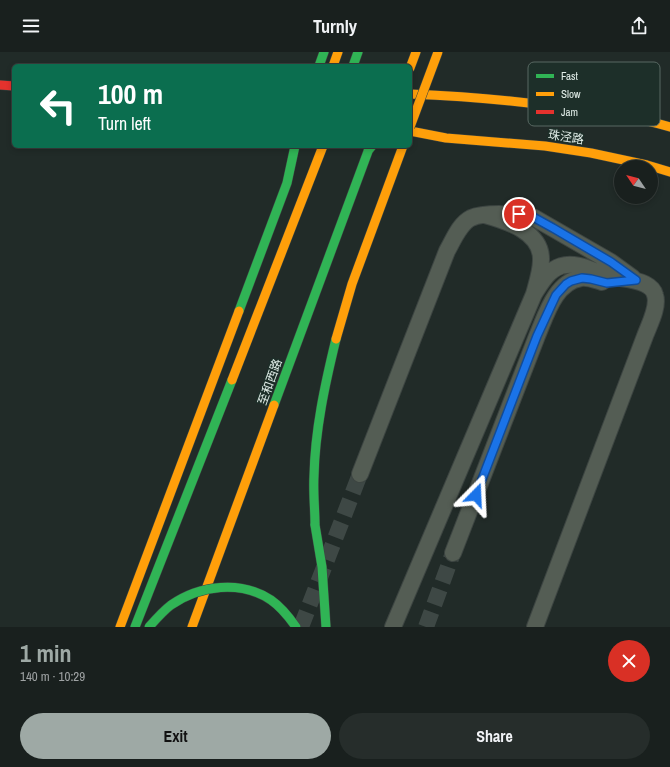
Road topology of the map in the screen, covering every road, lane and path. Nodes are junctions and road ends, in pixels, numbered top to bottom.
1 (324, 52) edge
2 (338, 52) edge
3 (358, 52) edge
4 (416, 52) edge
5 (438, 52) edge
6 (320, 64) edge
7 (334, 64) edge
8 (354, 64) edge
9 (412, 64) edge
10 (0, 85) edge
11 (12, 86) edge
12 (412, 94) edge
13 (528, 103) edge
14 (412, 122) edge
15 (660, 125) edge
16 (670, 127) edge
17 (412, 131) edge
18 (295, 148) edge
19 (301, 148) edge
20 (322, 148) edge
21 (370, 148) edge
22 (402, 148) edge
23 (670, 172) edge
24 (287, 183) junction
25 (485, 215) junction
26 (636, 280) junction
27 (534, 294) junction
28 (360, 474) tunnel mouth
29 (453, 553) tunnel mouth
30 (120, 627) edge
31 (136, 627) edge
32 (148, 627) edge
33 (192, 627) edge
34 (296, 627) edge
35 (326, 627) edge
36 (393, 627) edge
37 (535, 627) edge

1 - 6 main road
2 - 7 main road
3 - 8 main road
4 - 9 main road
5 - 14 main road, bridge
10 - 11 main road
12 - 13 main road
15 - 16 main road
17 - 23 main road, 珠泾路
18 - 24 main road
19 - 24 main road
20 - 31 main road
21 - 33 main road, 至和西路
22 - 35 main road, bridge
24 - 30 main road
25 - 26 street
25 - 27 street
25 - 28 street
26 - 27 street
26 - 29 street
26 - 37 street
27 - 36 street
32 - 34 main road, bridge

